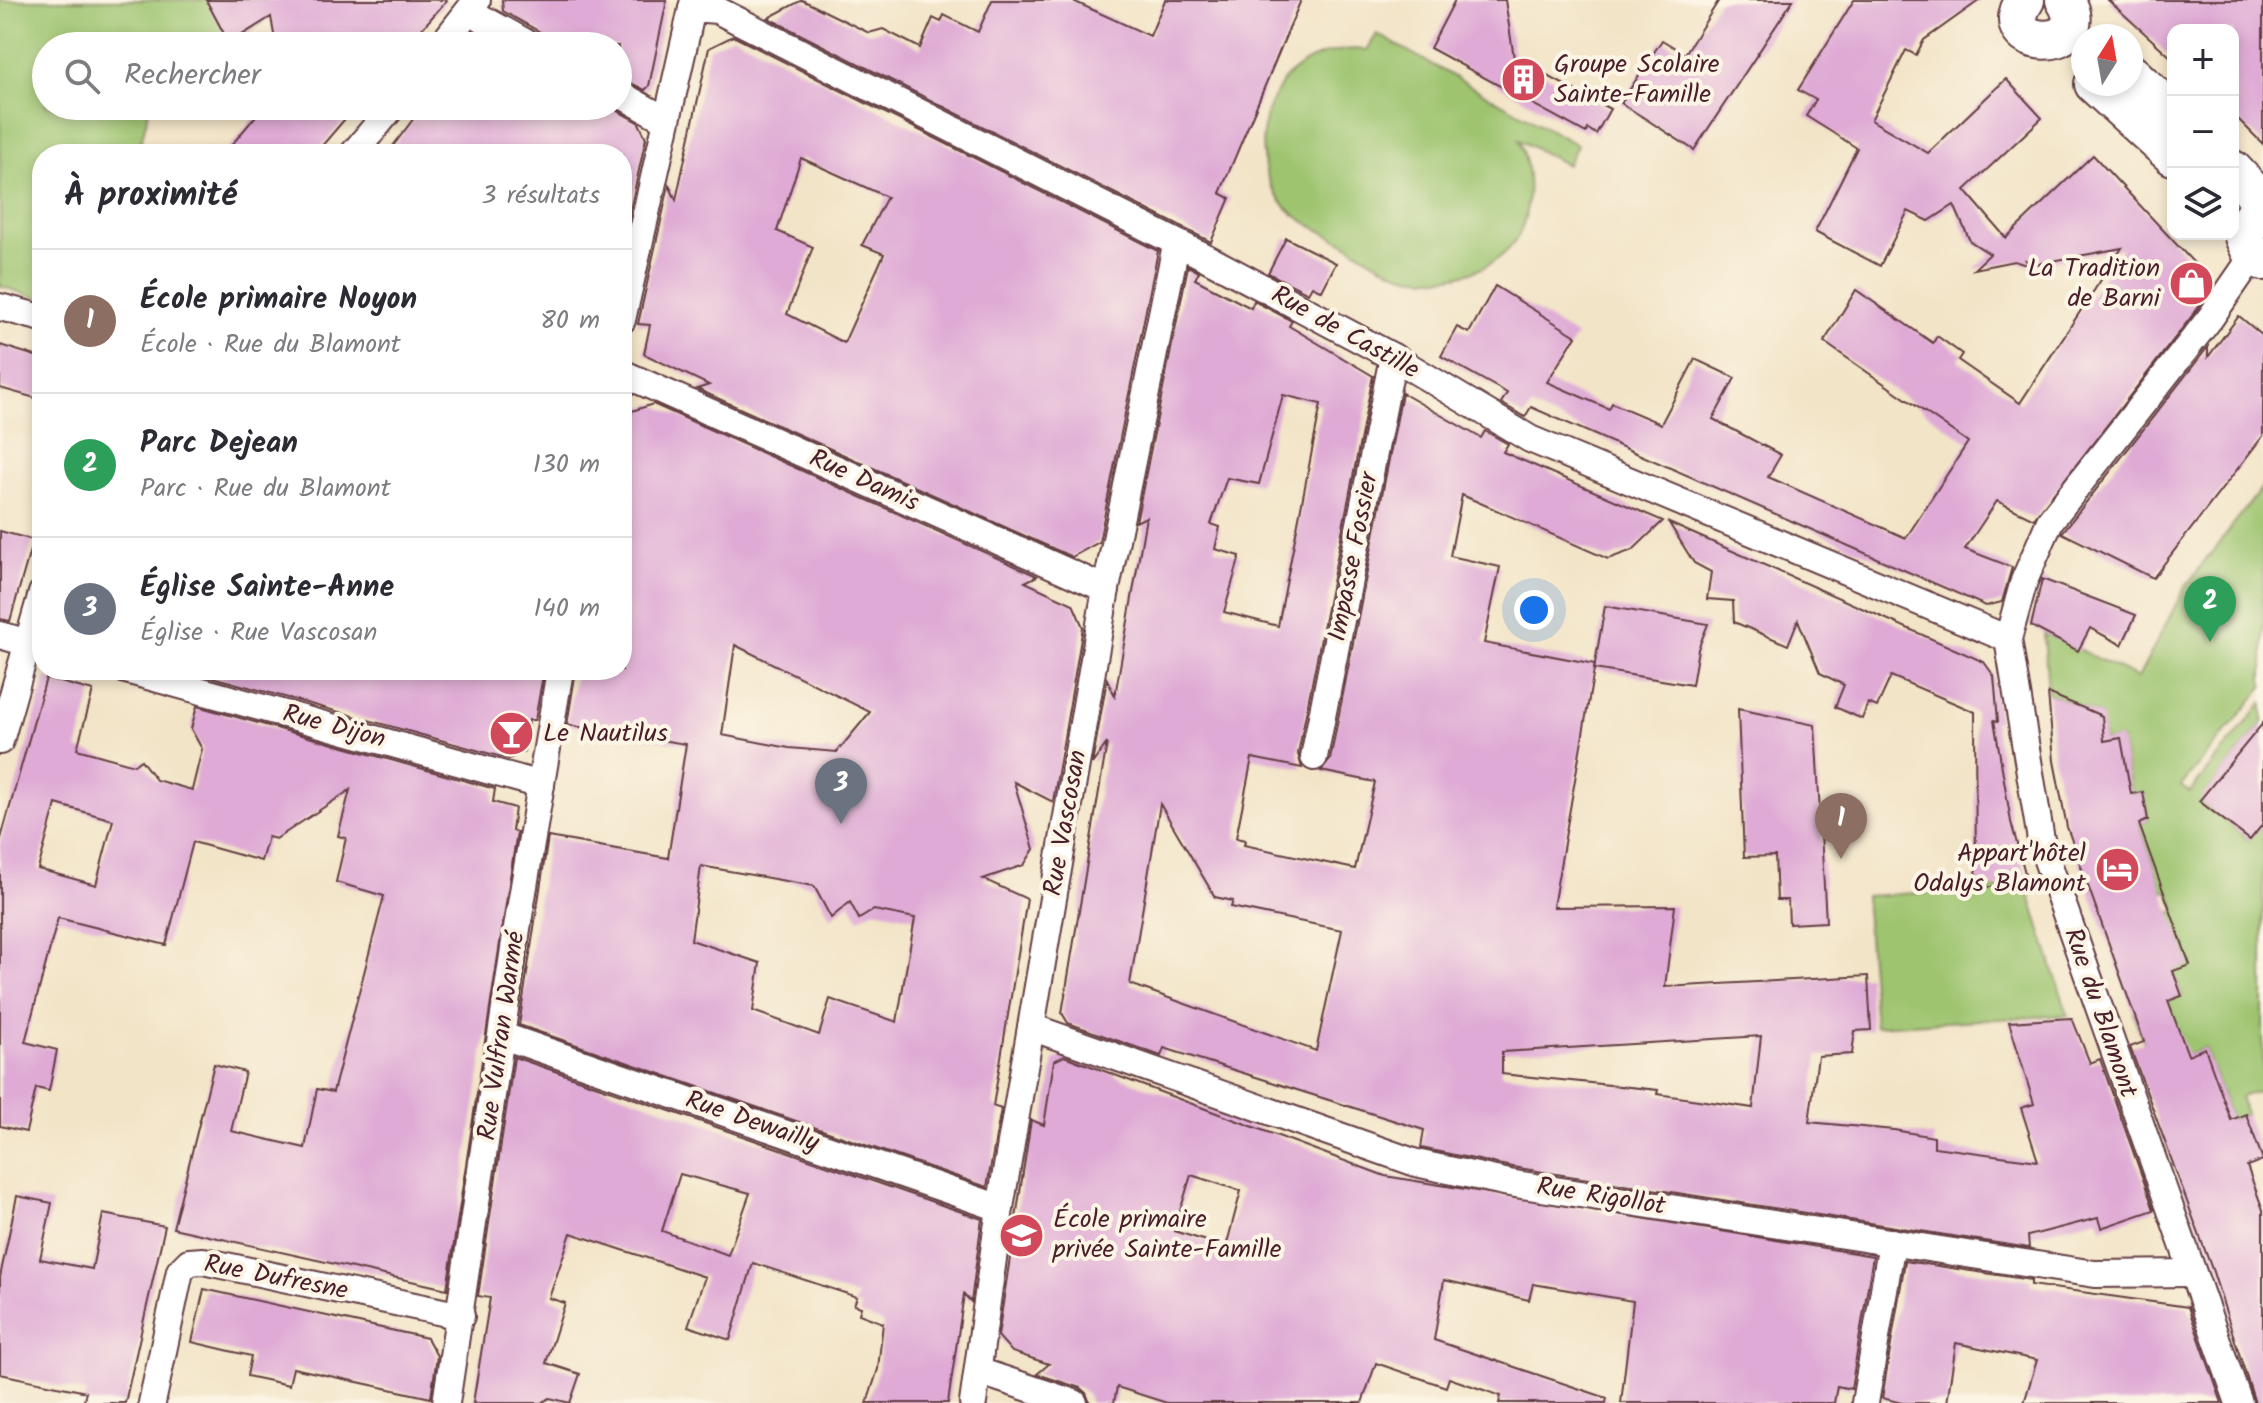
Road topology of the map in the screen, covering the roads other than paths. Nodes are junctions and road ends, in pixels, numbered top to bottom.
1 (2025, 0) edge
2 (693, 4) edge
3 (473, 5) edge
4 (2075, 18) edge
5 (452, 32) edge
6 (512, 32) edge
7 (2039, 41) junction
8 (2071, 65) edge
9 (2143, 85) edge
10 (2107, 96) edge
11 (632, 101) edge
12 (2167, 107) edge
13 (664, 119) junction
14 (381, 120) edge
15 (361, 144) edge
16 (2167, 151) edge
17 (2239, 176) edge
18 (2263, 202) edge
19 (2251, 237) edge
20 (1176, 245) junction
21 (632, 272) edge
22 (0, 307) edge
23 (32, 315) edge
24 (1393, 357) junction
25 (632, 377) edge
26 (1106, 589) junction
27 (0, 635) edge
28 (2008, 639) junction
29 (32, 644) edge
30 (32, 653) edge
31 (162, 680) edge
32 (558, 680) edge
33 (0, 741) edge
34 (1314, 757) dead end
35 (541, 785) junction
36 (1031, 1027) junction
37 (503, 1036) junction
38 (1000, 1208) junction
39 (1892, 1242) junction
40 (2191, 1273) junction
41 (461, 1316) junction
42 (978, 1371) junction
43 (152, 1403) edge
44 (446, 1403) edge
45 (973, 1403) edge
46 (1074, 1403) edge
47 (1865, 1403) edge
48 (2239, 1403) edge

1 - 7 main road
2 - 13 street
2 - 20 street, Rue de Castille
3 - 5 street
3 - 6 street
4 - 7 main road
7 - 8 main road
9 - 12 main road
10 - 16 main road
11 - 13 street
13 - 21 street
14 - 15 street
17 - 18 main road
19 - 28 street, Rue du Blamont
20 - 24 street, Rue de Castille
20 - 26 street, Rue Vascosan
22 - 23 street
24 - 28 street, Rue de Castille
24 - 34 street, Impasse Fossier
25 - 26 street, Rue Damis
26 - 36 street, Rue Vascosan
27 - 29 street
28 - 40 street, Rue du Blamont
30 - 33 street
31 - 35 street, Rue Dijon
32 - 35 street, Rue Vulfran Warmé
35 - 37 street, Rue Vulfran Warmé
36 - 38 street, Rue Vascosan
36 - 39 street, Rue Rigollot
37 - 38 street, Rue Dewailly
37 - 41 street, Rue Vulfran Warmé
38 - 42 street, Rue Vascosan
39 - 40 street, Rue Rigollot
39 - 47 street
40 - 48 street, Rue du Blamont
41 - 43 street, Rue Dufresne
41 - 44 street, Rue Vulfran Warmé
42 - 45 street, Rue Vascosan
42 - 46 street

